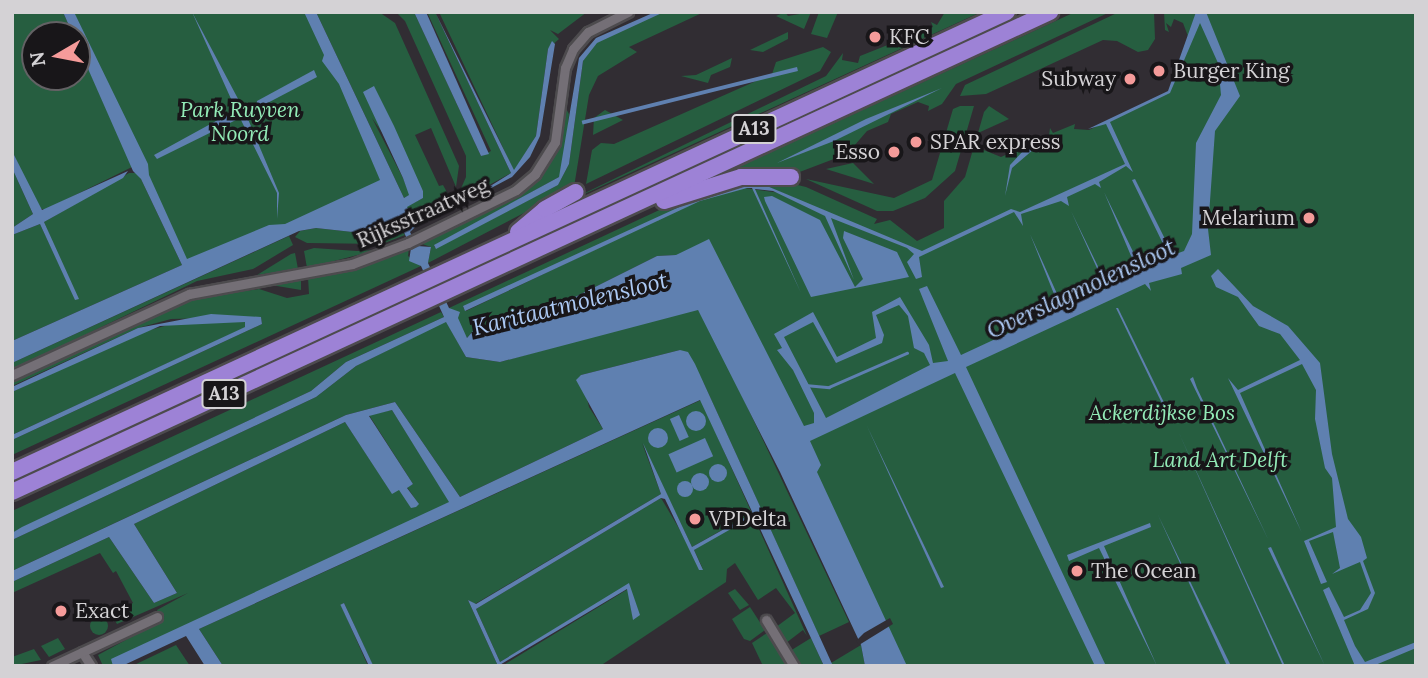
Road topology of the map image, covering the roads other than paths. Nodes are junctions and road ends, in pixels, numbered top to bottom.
1 (628, 12) edge
2 (1007, 12) edge
3 (1049, 12) edge
4 (791, 177) dead end
5 (576, 192) dead end
6 (560, 239) junction
7 (501, 246) junction
8 (12, 375) edge
9 (12, 472) edge
10 (12, 492) edge
11 (157, 617) dead end
12 (766, 620) dead end
13 (82, 652) junction
14 (52, 666) edge
15 (91, 666) edge
16 (794, 666) edge

1 - 8 street, Rijksstraatweg
2 - 7 highway, A13
3 - 6 highway, A13
4 - 6 highway, A13
5 - 7 highway, A13
6 - 10 highway, A13
7 - 9 highway, A13
11 - 13 street
12 - 16 street
13 - 14 street
13 - 15 street

